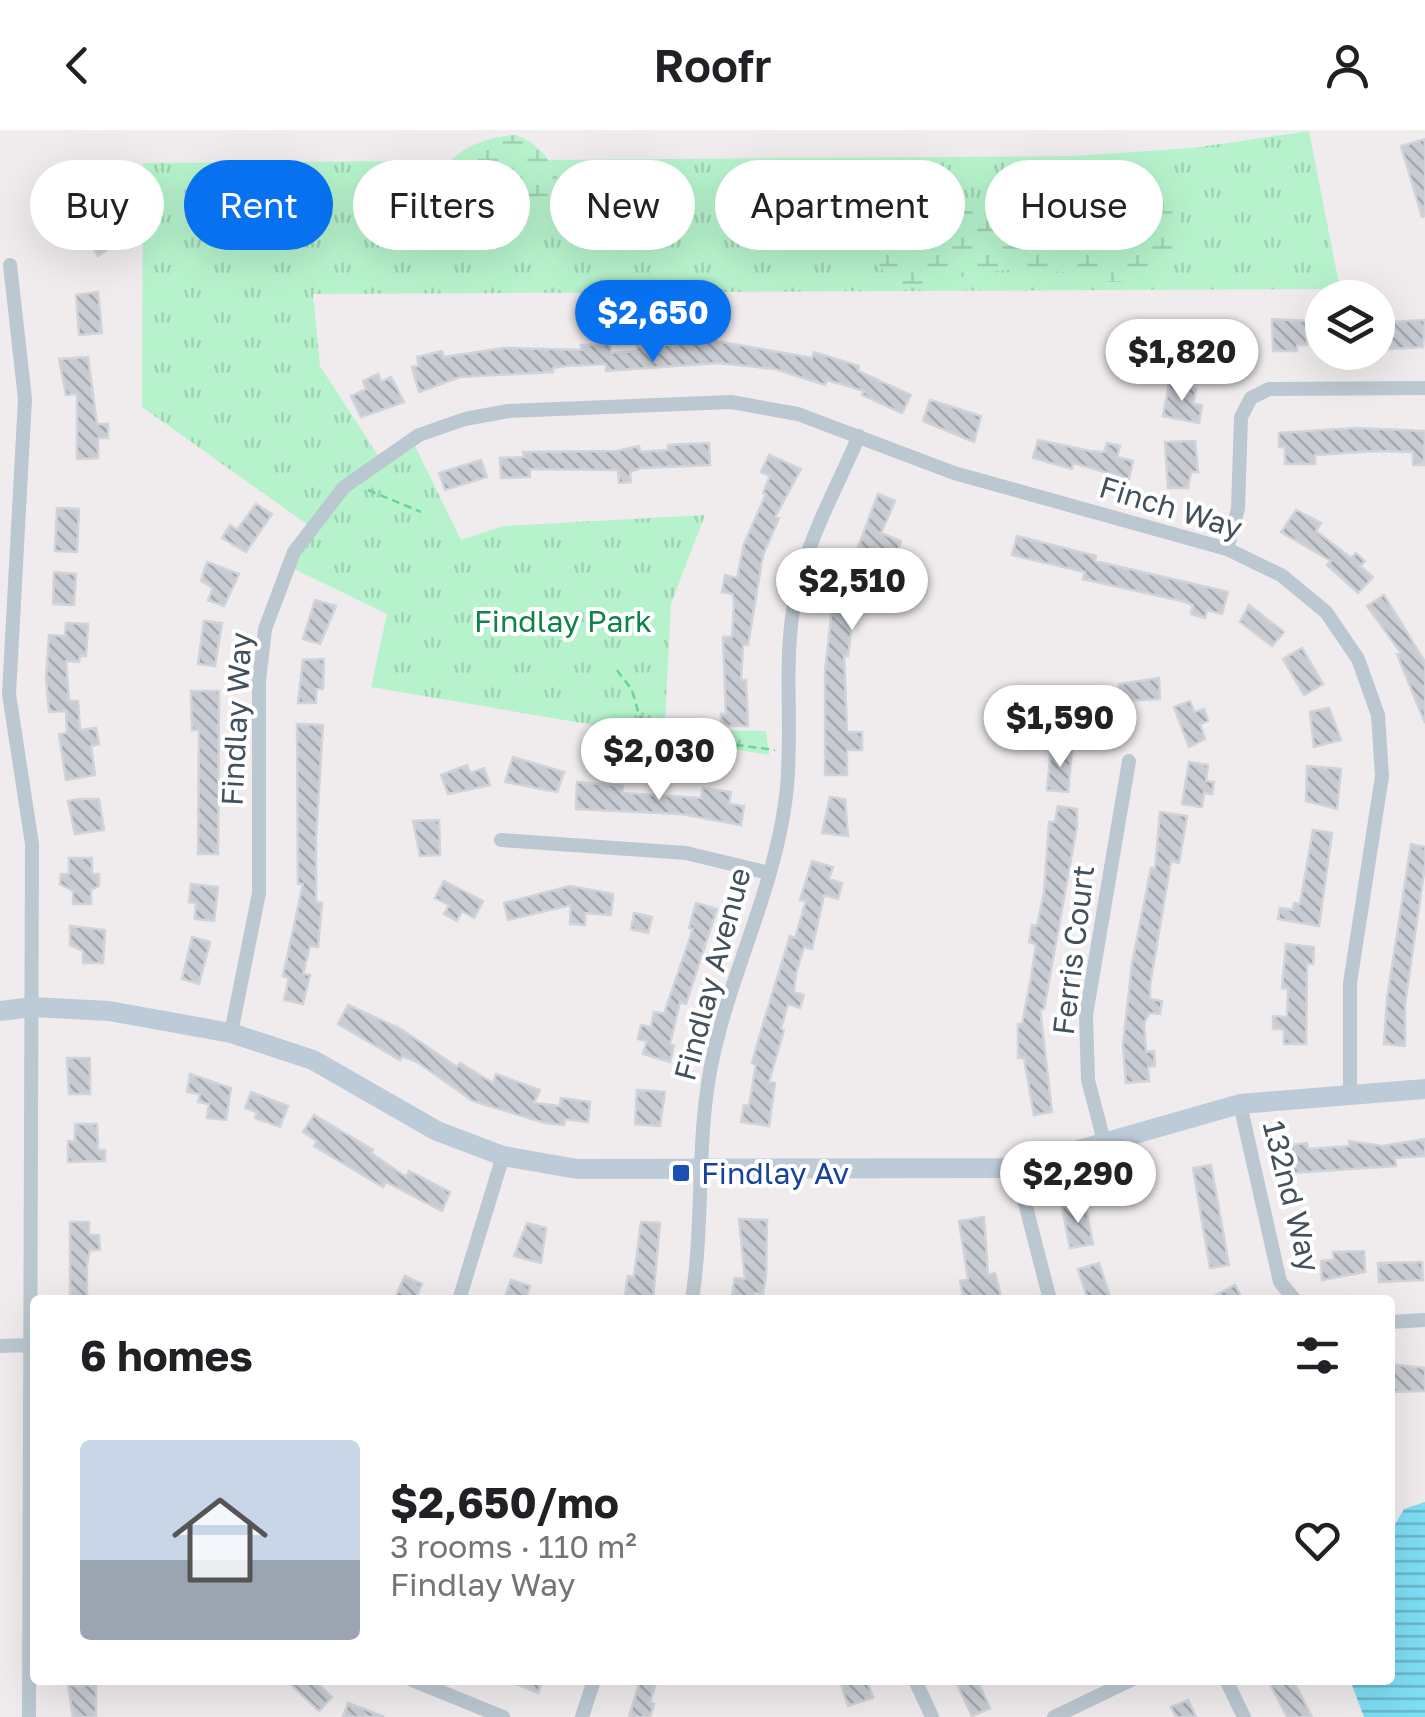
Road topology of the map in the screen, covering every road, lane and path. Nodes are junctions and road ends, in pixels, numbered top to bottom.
1 (10, 265) dead end
2 (1425, 388) edge
3 (858, 436) junction
4 (367, 489) dead end
5 (421, 512) dead end
6 (0, 521) edge
7 (19, 521) junction
8 (1228, 549) junction
9 (617, 670) dead end
10 (786, 751) junction
11 (1129, 761) dead end
12 (501, 840) dead end
13 (768, 873) junction
14 (32, 1007) junction
15 (0, 1010) edge
16 (231, 1033) junction
17 (1425, 1089) edge
18 (1350, 1093) junction
19 (1240, 1104) junction
20 (1105, 1145) junction
21 (503, 1156) junction
22 (1016, 1168) junction
23 (702, 1170) junction
24 (31, 1295) edge
25 (461, 1295) edge
26 (693, 1295) edge
27 (1049, 1295) edge
28 (1291, 1295) edge
29 (1425, 1320) edge
30 (1395, 1322) edge
31 (30, 1345) edge
32 (0, 1346) edge
33 (30, 1685) edge
34 (424, 1685) edge
35 (592, 1685) edge
36 (917, 1685) edge
37 (1121, 1685) edge
38 (1228, 1685) edge
39 (30, 1717) edge
40 (503, 1717) edge
41 (582, 1717) edge
42 (932, 1717) edge
43 (1054, 1717) edge
44 (1244, 1717) edge

1 - 7 street
2 - 8 street
3 - 8 street, Finch Way
3 - 10 street, Findlay Avenue
3 - 16 street, Findlay Way
4 - 5 path
6 - 7 street
7 - 14 street
8 - 18 street, Finch Way
9 - 10 path
10 - 13 street, Findlay Avenue
11 - 20 street, Ferris Court
12 - 13 street
13 - 23 street, Findlay Avenue
14 - 15 street
14 - 16 street
14 - 24 street
16 - 21 street
17 - 18 street
18 - 19 street
19 - 20 street
19 - 28 street, 132nd Way
20 - 22 street
21 - 23 street
21 - 25 street
22 - 23 street
22 - 27 street
23 - 26 street, Findlay Avenue
29 - 30 street
31 - 32 street
33 - 39 street
34 - 40 street
35 - 41 street
36 - 42 street
37 - 43 street
38 - 44 street

